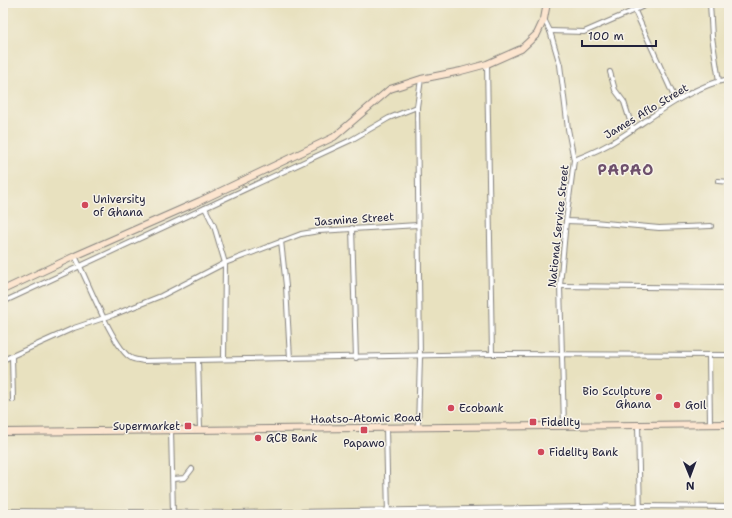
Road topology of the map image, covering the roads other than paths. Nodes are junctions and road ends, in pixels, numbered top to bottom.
1 (547, 3) edge
2 (651, 3) edge
3 (710, 3) edge
4 (635, 11) junction
5 (544, 19) junction
6 (550, 30) junction
7 (487, 64) junction
8 (610, 72) dead end
9 (421, 79) junction
10 (729, 79) edge
11 (719, 81) junction
12 (676, 101) junction
13 (417, 107) junction
14 (633, 130) junction
15 (574, 160) junction
16 (718, 182) dead end
17 (729, 182) edge
18 (205, 208) junction
19 (566, 221) junction
20 (418, 224) junction
21 (711, 226) dead end
22 (352, 228) junction
23 (281, 241) junction
24 (75, 256) junction
25 (225, 263) junction
26 (80, 266) junction
27 (560, 286) junction
28 (729, 288) edge
29 (3, 290) edge
30 (3, 302) edge
31 (103, 317) junction
32 (492, 354) junction
33 (562, 355) junction
34 (709, 355) junction
35 (729, 355) edge
36 (12, 356) junction
37 (420, 357) junction
38 (224, 358) junction
39 (356, 358) junction
40 (290, 359) junction
41 (3, 360) edge
42 (198, 360) junction
43 (13, 400) dead end
44 (710, 424) junction
45 (729, 424) edge
46 (638, 425) junction
47 (564, 426) junction
48 (418, 427) junction
49 (386, 428) junction
50 (200, 429) junction
51 (171, 430) junction
52 (3, 432) edge
53 (192, 469) dead end
54 (173, 479) junction
55 (640, 506) junction
56 (729, 507) edge
57 (554, 509) junction
58 (446, 510) junction
59 (3, 511) edge
60 (107, 513) edge
61 (388, 513) edge
62 (173, 514) edge
63 (239, 514) edge
64 (448, 515) edge
65 (557, 515) edge
66 (640, 515) edge

1 - 5 main road
2 - 4 street
3 - 11 street
4 - 6 street
4 - 12 street
5 - 6 street, National Service Street
5 - 7 main road
6 - 15 street, National Service Street
7 - 9 main road
7 - 32 street
8 - 14 street
9 - 13 street
9 - 24 main road
10 - 11 street, James Aflo Street
11 - 12 street, James Aflo Street
12 - 14 street, James Aflo Street
13 - 18 street
13 - 20 street
14 - 15 street, James Aflo Street
15 - 19 street, National Service Street
16 - 17 street
18 - 25 street
18 - 26 street
19 - 21 street
19 - 27 street, National Service Street
20 - 22 street, Jasmine Street
20 - 37 street
22 - 23 street, Jasmine Street
22 - 39 street
23 - 25 street, Jasmine Street
23 - 40 street
24 - 26 street
24 - 29 main road
25 - 31 street, Jasmine Street
25 - 38 street
26 - 30 street
26 - 31 street
27 - 28 street
27 - 33 street, National Service Street
31 - 36 street, Jasmine Street
31 - 42 street
32 - 33 street
32 - 37 street
33 - 34 street
33 - 47 street, National Service Street
34 - 35 street
34 - 44 street
36 - 41 street, Jasmine Street
36 - 43 street
37 - 39 street
37 - 48 street
38 - 40 street
38 - 42 street
39 - 40 street
42 - 50 street
44 - 45 main road, Haatso-Atomic Road
44 - 46 main road, Haatso-Atomic Road
46 - 47 main road, Haatso-Atomic Road
46 - 55 street
47 - 48 main road, Haatso-Atomic Road
48 - 49 main road, Haatso-Atomic Road
49 - 50 main road, Haatso-Atomic Road
49 - 61 street
50 - 51 main road, Haatso-Atomic Road
51 - 52 main road, Haatso-Atomic Road
51 - 54 street
53 - 54 street
54 - 62 street
55 - 56 street
55 - 57 street
55 - 66 street
57 - 58 street
57 - 65 street
58 - 61 street
58 - 64 street
59 - 60 street
60 - 62 street
61 - 63 street
62 - 63 street

